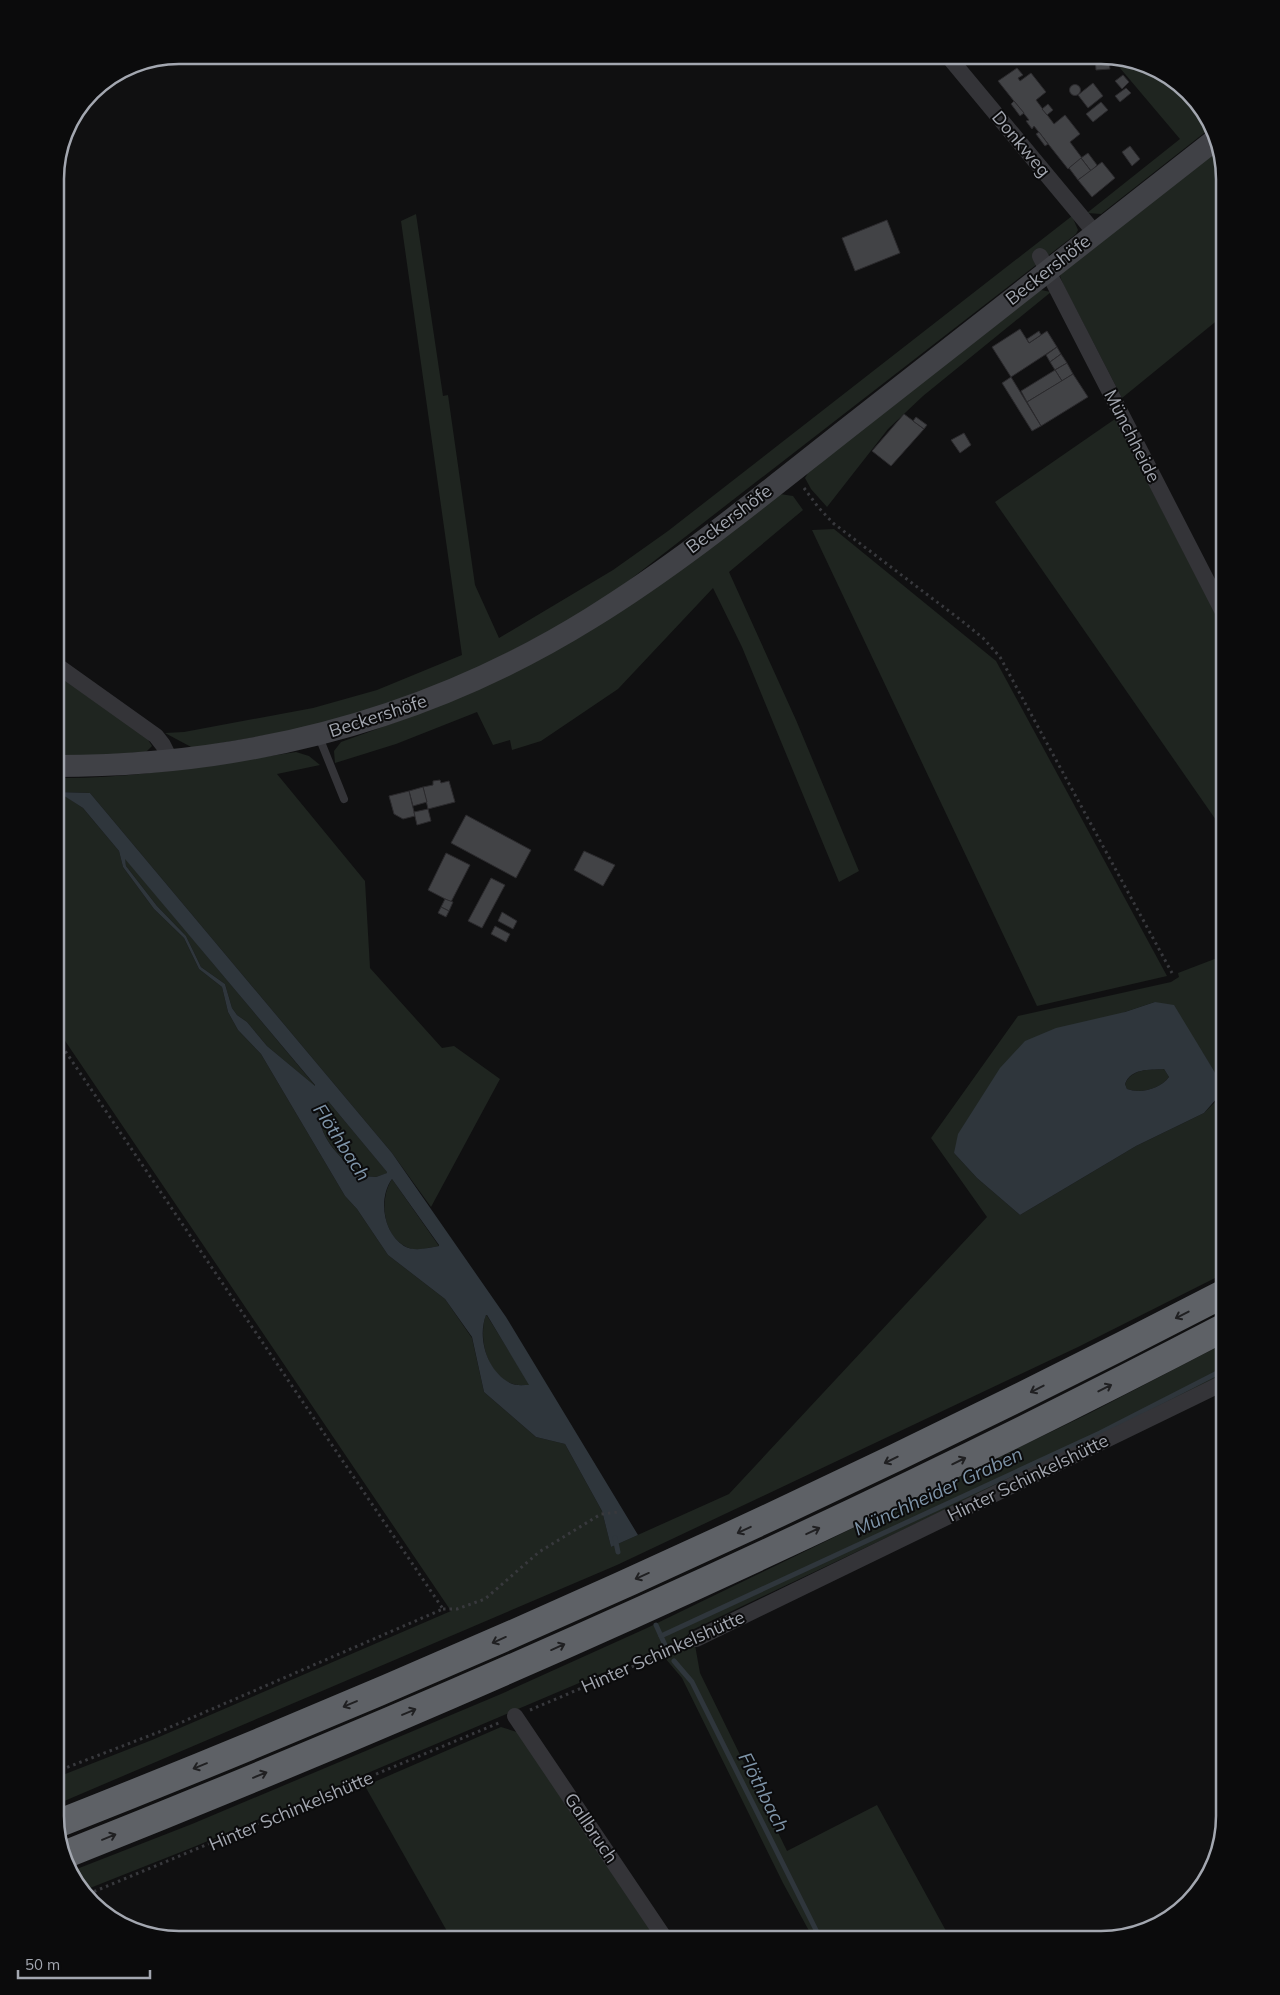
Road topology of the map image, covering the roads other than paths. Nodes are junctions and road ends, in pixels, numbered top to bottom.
1 (954, 64) edge
2 (1210, 143) edge
3 (1095, 233) junction
4 (1044, 263) junction
5 (1216, 598) edge
6 (64, 670) edge
7 (318, 735) junction
8 (171, 761) junction
9 (64, 766) edge
10 (344, 798) dead end
11 (1216, 1298) edge
12 (1216, 1332) edge
13 (1216, 1386) edge
14 (696, 1639) road end
15 (515, 1716) road end
16 (64, 1821) edge
17 (70, 1852) edge
18 (660, 1931) edge

1 - 3 street, Donkweg
2 - 3 street, Beckershöfe
3 - 4 street, Beckershöfe
4 - 5 street, Münchheide
4 - 7 street, Beckershöfe
6 - 8 street
7 - 8 street, Beckershöfe
7 - 10 lane
8 - 9 street, Beckershöfe
11 -> 16 highway
17 -> 12 highway
13 - 14 street, Hinter Schinkelshütte
15 - 18 street, Gallbruch

